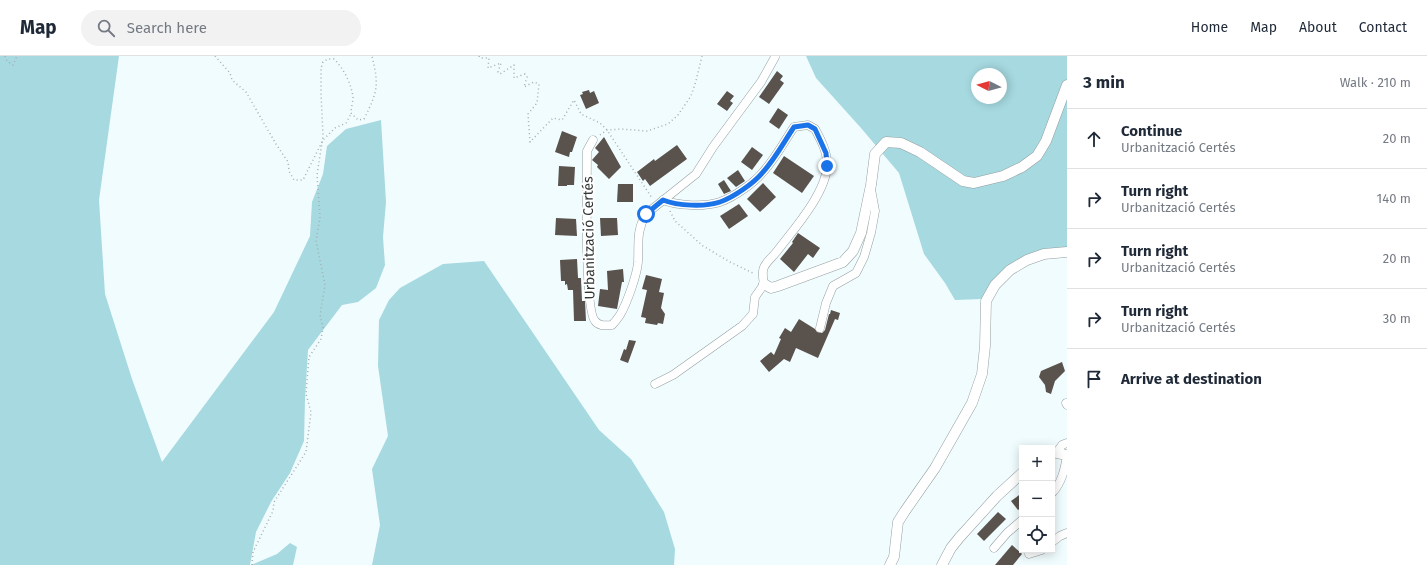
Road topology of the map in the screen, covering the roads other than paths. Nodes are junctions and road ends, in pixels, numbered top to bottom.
1 (775, 56) edge
2 (1067, 85) edge
3 (593, 140) road end
4 (871, 185) junction
5 (663, 200) junction
6 (1067, 252) edge
7 (764, 284) junction
8 (820, 328) dead end
9 (655, 384) dead end
10 (1067, 443) edge
11 (1061, 454) edge
12 (1019, 476) edge
13 (1055, 490) edge
14 (1019, 522) edge
15 (1067, 533) edge
16 (1055, 540) edge
17 (994, 548) dead end
18 (1032, 553) edge
19 (1029, 554) dead end
20 (890, 565) edge
21 (942, 565) edge

1 - 5 street, Urbanització Certés
2 - 4 main road
3 - 5 street, Urbanització Certés
4 - 7 main road
4 - 8 street
5 - 7 street
6 - 20 main road
7 - 9 street
10 - 11 street
11 - 13 street
12 - 21 main road
14 - 17 street
15 - 16 street
18 - 19 street

